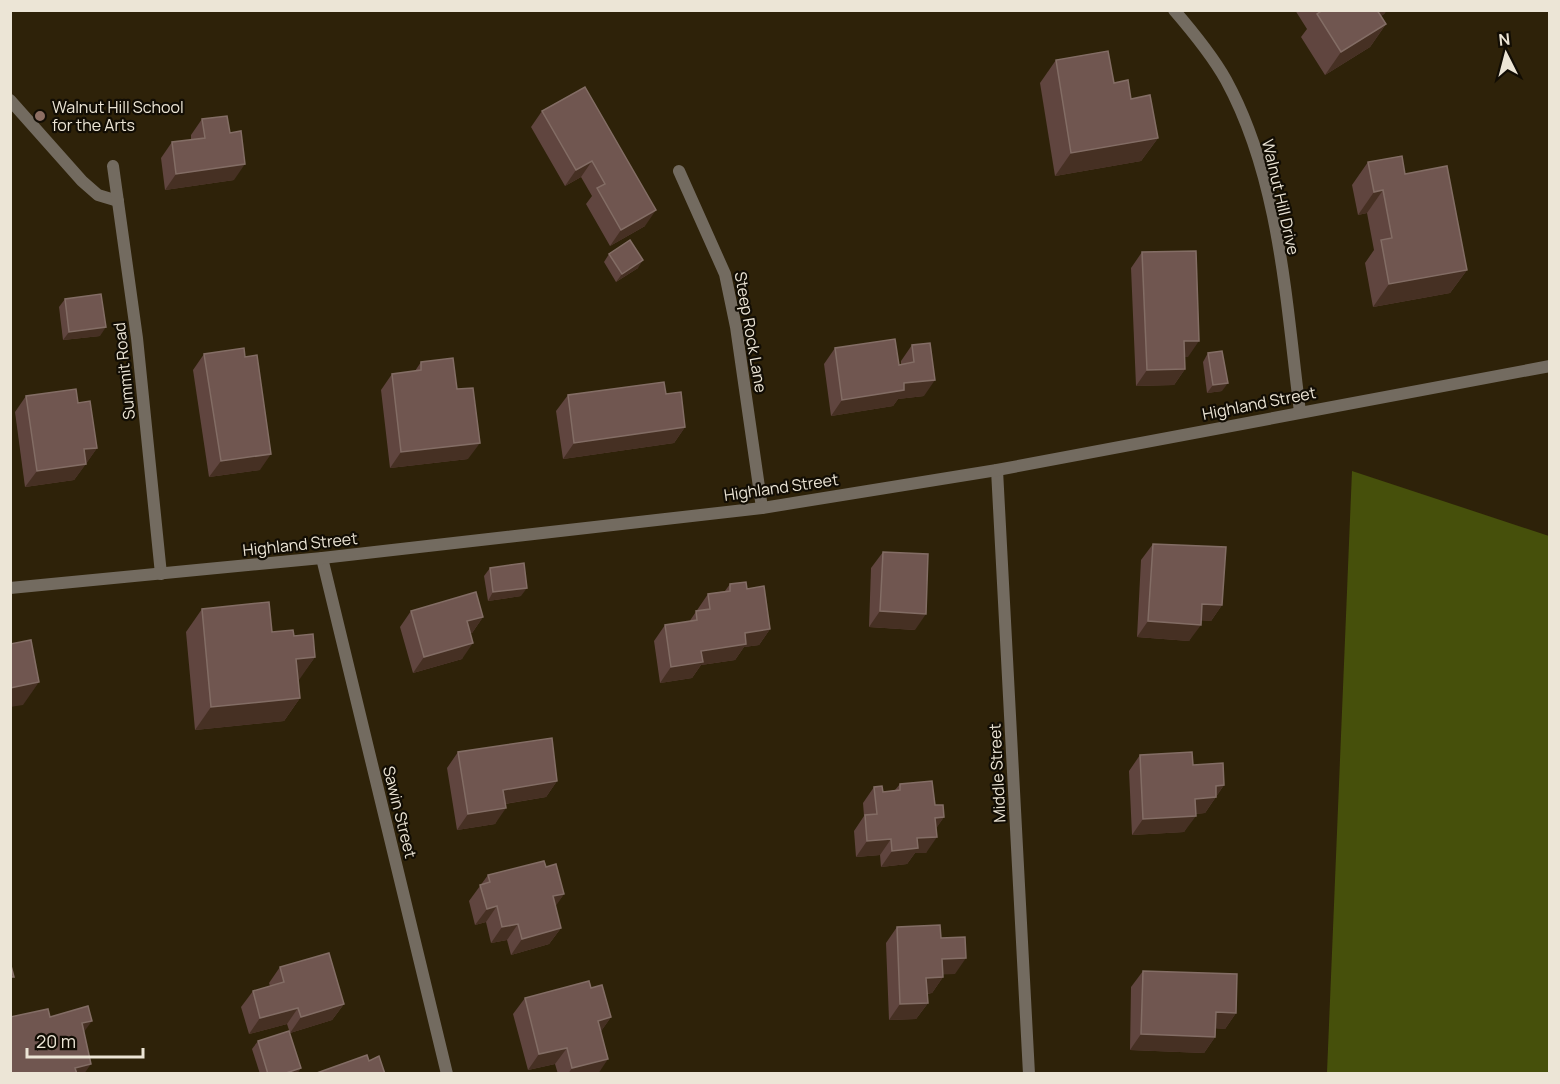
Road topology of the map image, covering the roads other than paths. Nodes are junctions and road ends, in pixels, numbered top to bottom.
1 (1174, 10) edge
2 (10, 100) edge
3 (113, 166) dead end
4 (679, 171) dead end
5 (117, 201) junction
6 (1550, 366) edge
7 (1300, 412) junction
8 (997, 470) junction
9 (762, 508) junction
10 (322, 558) junction
11 (162, 574) junction
12 (10, 588) edge
13 (447, 1074) edge
14 (1029, 1074) edge

1 - 7 street, Walnut Hill Drive
2 - 5 street
3 - 5 street, Summit Road
4 - 9 street, Steep Rock Lane
5 - 11 street, Summit Road
6 - 7 street, Highland Street
7 - 8 street, Highland Street
8 - 9 street, Highland Street
8 - 14 street, Middle Street
9 - 10 street, Highland Street
10 - 11 street, Highland Street
10 - 13 street, Sawin Street
11 - 12 street, Highland Street

